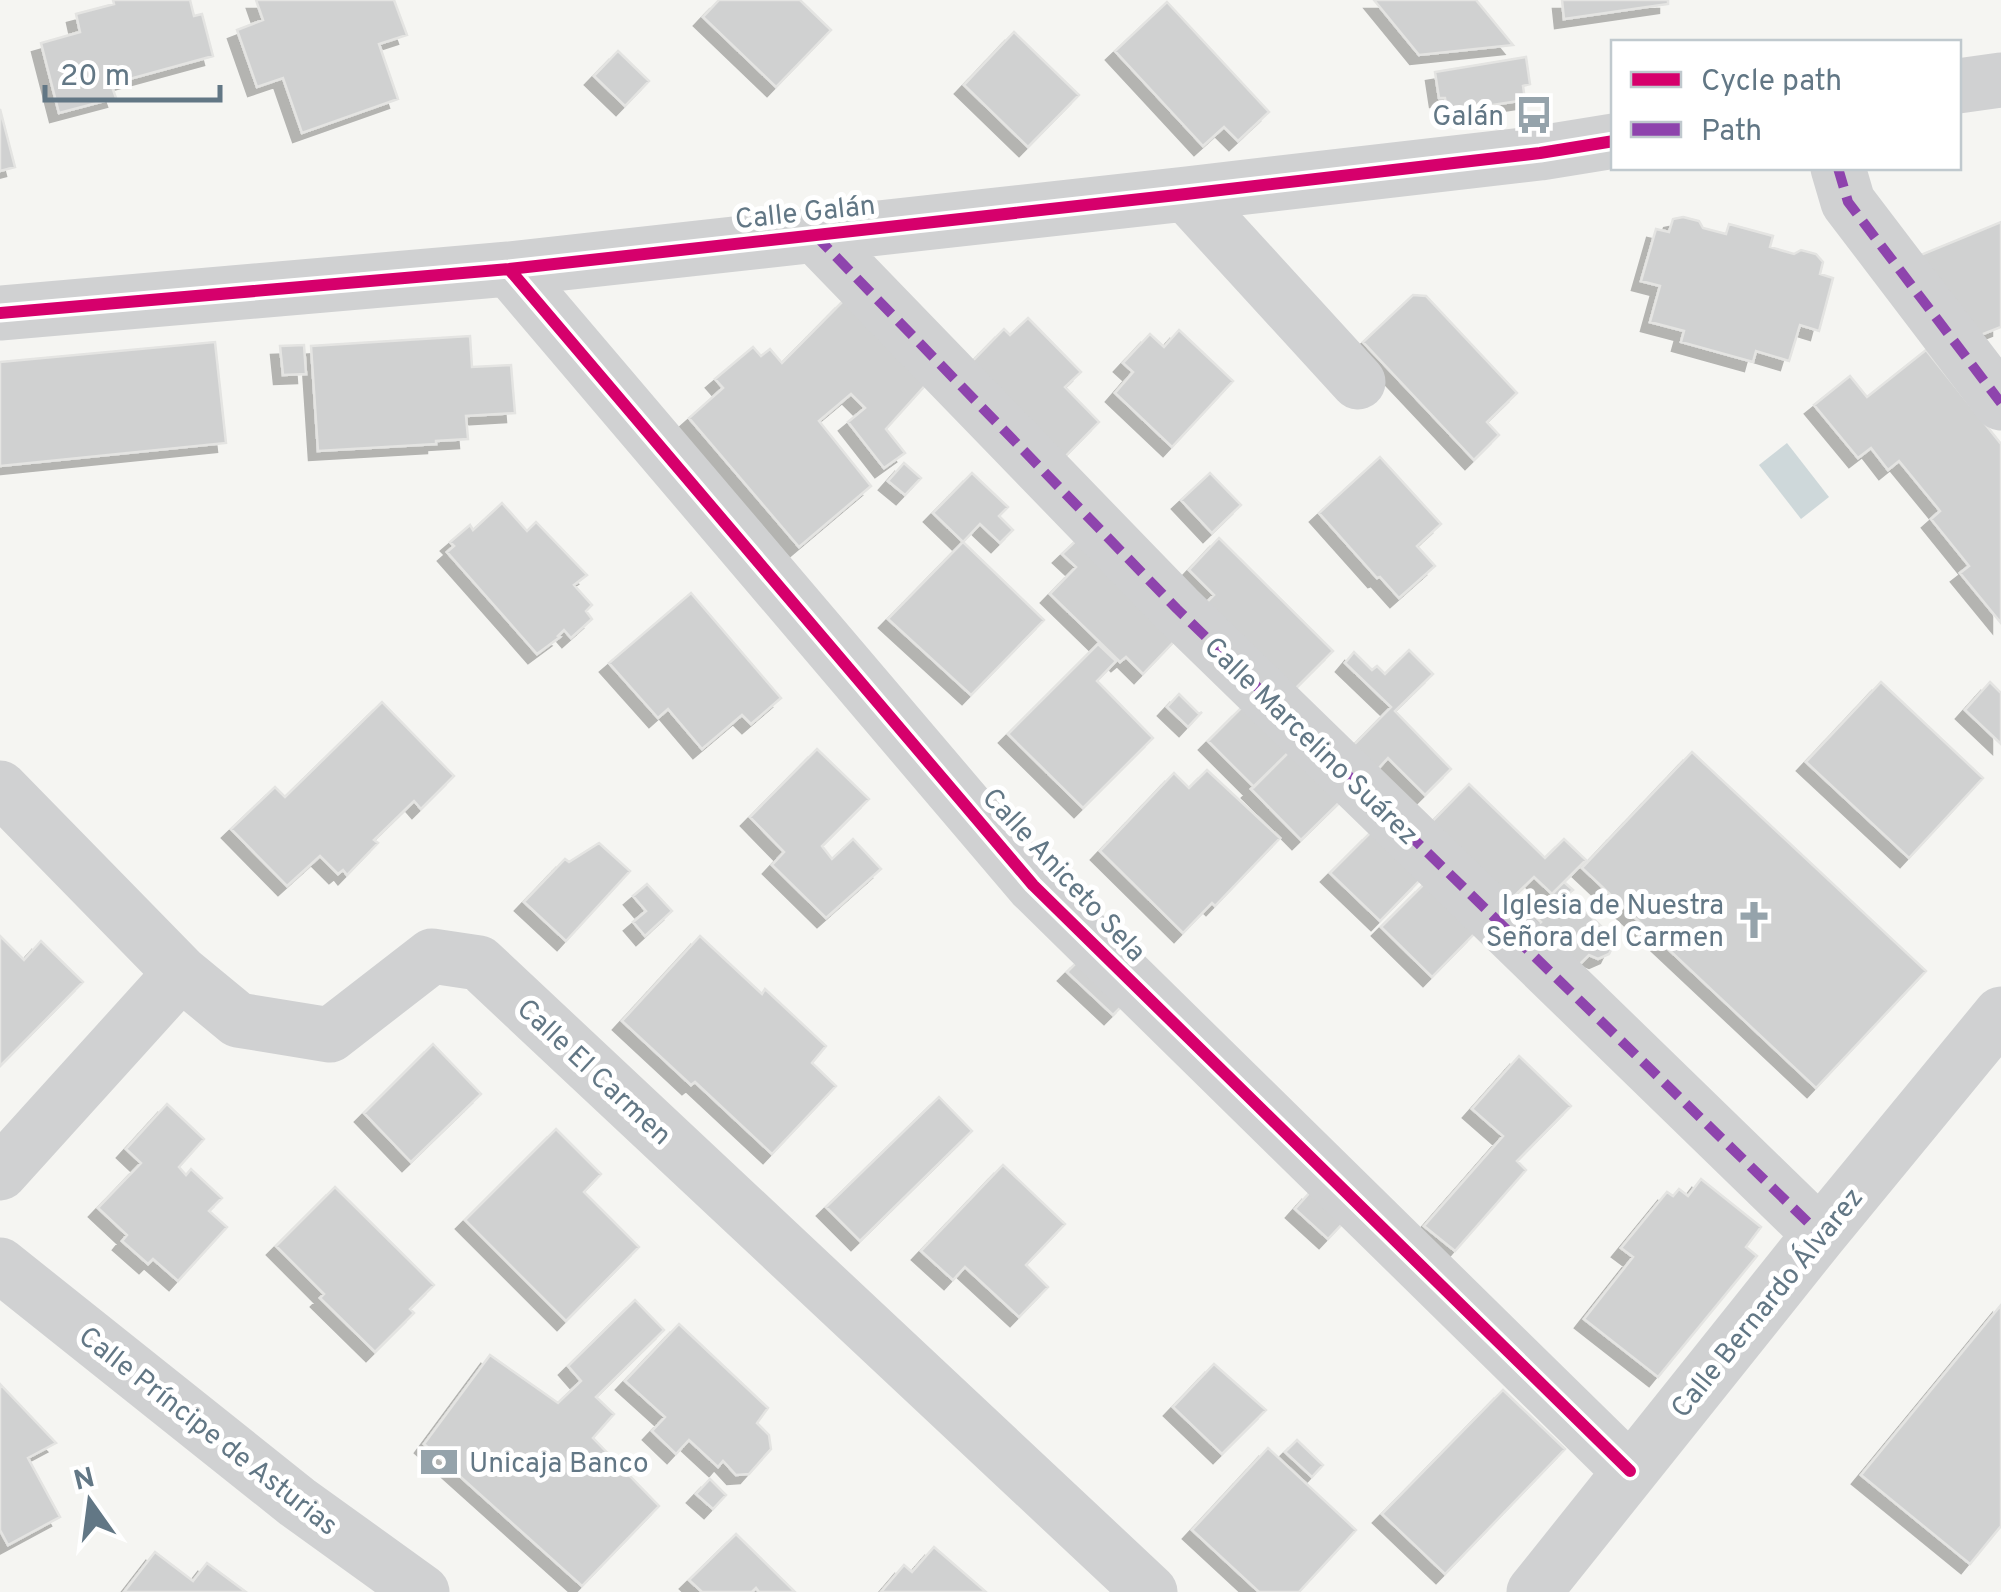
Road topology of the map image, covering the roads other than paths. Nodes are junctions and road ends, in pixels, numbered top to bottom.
1 (2001, 80) edge
2 (1961, 86) edge
3 (1611, 142) edge
4 (1839, 170) edge
5 (1186, 194) junction
6 (816, 236) junction
7 (508, 269) junction
8 (0, 313) edge
9 (1358, 382) dead end
10 (2001, 403) edge
11 (0, 788) edge
12 (181, 973) junction
13 (2001, 1014) edge
14 (0, 1173) edge
15 (1820, 1234) junction
16 (0, 1265) edge
17 (1630, 1471) junction
18 (422, 1592) edge
19 (1150, 1592) edge
20 (1534, 1592) edge

1 - 2 street
3 - 5 street, Calle Galán
4 - 10 street
5 - 6 street, Calle Galán
5 - 9 street
6 - 7 street, Calle Galán
6 - 15 street, Calle Marcelino Suárez
7 - 8 street, Calle Galán
7 - 17 street, Calle Aniceto Sela
11 - 12 street, Calle El Carmen
12 - 14 street
12 - 19 street, Calle El Carmen
13 - 15 street, Calle Bernardo Álvarez
15 - 17 street, Calle Bernardo Álvarez
16 - 18 street, Calle Príncipe de Asturias
17 - 20 street, Calle Bernardo Álvarez

